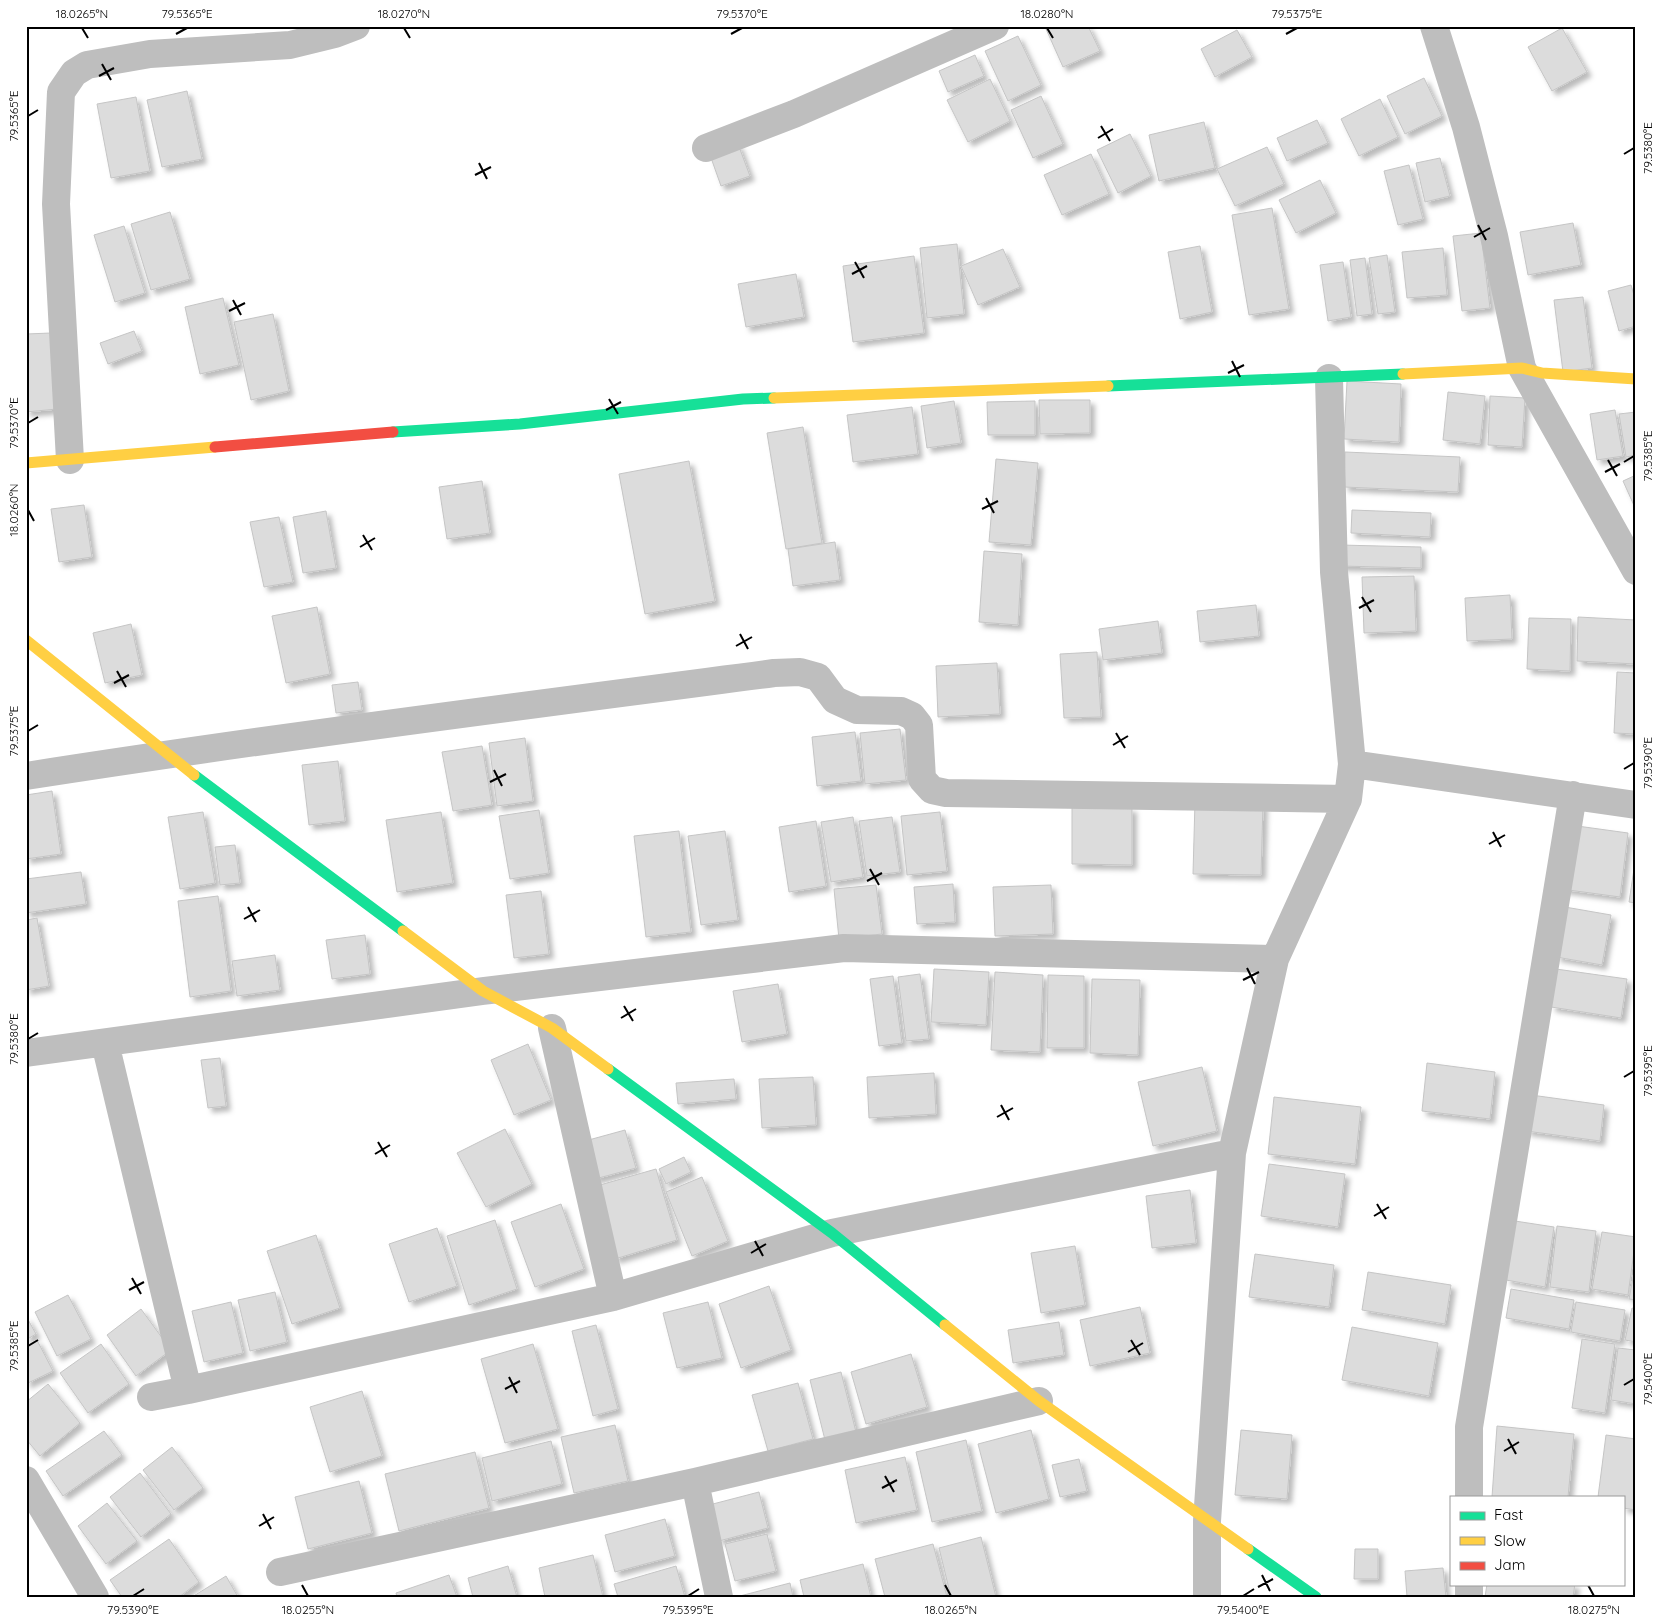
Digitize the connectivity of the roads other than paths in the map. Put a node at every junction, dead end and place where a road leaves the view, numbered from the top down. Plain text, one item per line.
1 (356, 26) edge
2 (995, 26) edge
3 (1434, 26) edge
4 (706, 148) dead end
5 (1522, 368) junction
6 (1329, 378) junction
7 (1636, 379) edge
8 (70, 460) junction
9 (26, 463) edge
10 (1636, 571) edge
11 (26, 640) edge
12 (166, 754) junction
13 (1352, 764) junction
14 (26, 776) edge
15 (1573, 795) junction
16 (1348, 799) junction
17 (1636, 805) edge
18 (1275, 960) junction
19 (483, 991) junction
20 (552, 1028) junction
21 (105, 1043) junction
22 (26, 1053) edge
23 (1232, 1153) junction
24 (832, 1233) junction
25 (613, 1297) junction
26 (188, 1390) junction
27 (151, 1397) dead end
28 (1039, 1401) junction
29 (26, 1480) edge
30 (695, 1482) junction
31 (1469, 1496) edge
32 (1207, 1521) junction
33 (280, 1572) dead end
34 (1203, 1596) edge
35 (95, 1597) edge
36 (719, 1597) edge
37 (1316, 1597) edge

1 - 8 street
2 - 4 street
3 - 5 street
5 - 6 street
5 - 7 street
5 - 10 street
6 - 8 street
6 - 13 street
8 - 9 street
11 - 12 street
12 - 14 street
12 - 16 street
12 - 19 street
13 - 15 street
13 - 16 street
15 - 17 street
15 - 31 street
16 - 18 street
18 - 19 street
18 - 23 street
19 - 20 street
19 - 21 street
20 - 24 street
20 - 25 street
21 - 22 street
21 - 26 street
23 - 24 street
23 - 32 street
24 - 25 street
24 - 28 street
25 - 26 street
26 - 27 street
28 - 30 street
28 - 32 street
29 - 35 street
30 - 33 street
30 - 36 street
32 - 34 street
32 - 37 street

